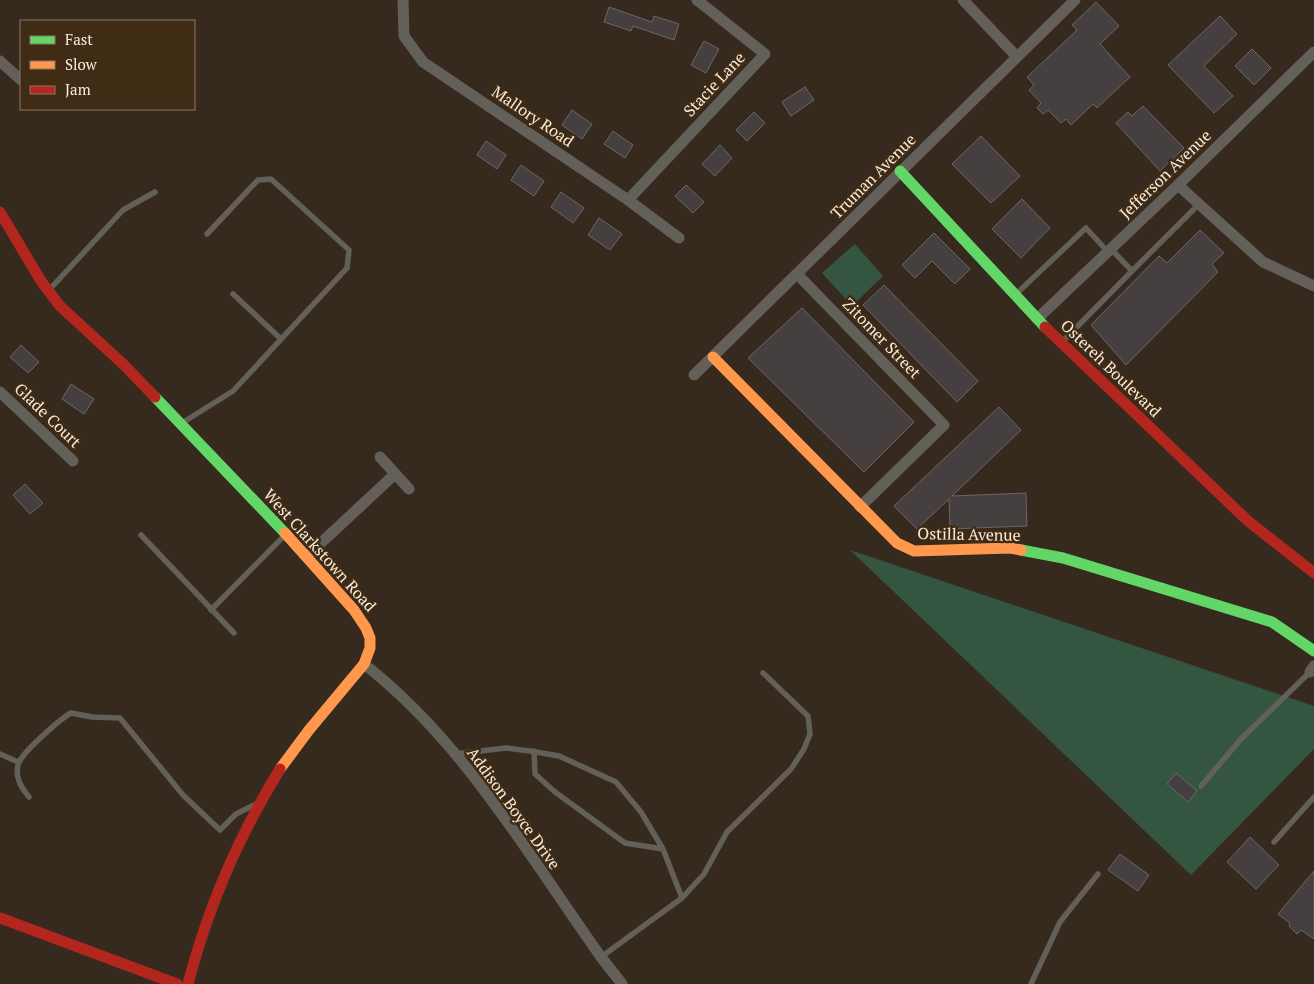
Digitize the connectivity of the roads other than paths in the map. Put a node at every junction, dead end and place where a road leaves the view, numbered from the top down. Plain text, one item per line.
1 (403, 0) edge
2 (697, 0) edge
3 (963, 0) edge
4 (1075, 0) edge
5 (1314, 52) edge
6 (1017, 57) junction
7 (0, 61) edge
8 (20, 79) edge
9 (900, 171) junction
10 (1178, 185) junction
11 (156, 192) dead end
12 (628, 200) junction
13 (1199, 204) junction
14 (1, 215) edge
15 (207, 234) dead end
16 (679, 238) dead end
17 (1110, 250) junction
18 (1132, 272) junction
19 (797, 274) junction
20 (1314, 286) edge
21 (48, 290) junction
22 (233, 294) dead end
23 (1015, 295) junction
24 (1038, 319) junction
25 (282, 338) junction
26 (1062, 342) junction
27 (713, 357) junction
28 (694, 376) dead end
29 (0, 392) edge
30 (180, 424) junction
31 (380, 457) dead end
32 (73, 461) dead end
33 (396, 474) junction
34 (409, 489) dead end
35 (860, 507) junction
36 (141, 534) dead end
37 (286, 534) junction
38 (306, 556) junction
39 (1314, 573) edge
40 (211, 610) junction
41 (234, 633) dead end
42 (1314, 651) edge
43 (364, 664) junction
44 (1313, 671) edge
45 (763, 673) dead end
46 (534, 751) junction
47 (0, 754) edge
48 (455, 754) junction
49 (18, 762) junction
50 (1201, 786) dead end
51 (29, 797) dead end
52 (1314, 797) edge
53 (258, 804) junction
54 (1274, 842) dead end
55 (663, 849) junction
56 (1098, 874) dead end
57 (682, 898) junction
58 (0, 918) edge
59 (601, 957) junction
60 (177, 984) edge
61 (188, 984) edge
62 (622, 984) edge
63 (1031, 984) edge

1 - 12 street, Mallory Road
2 - 12 street, Stacie Lane
3 - 6 street
4 - 6 street, Truman Avenue
5 - 10 street, Jefferson Avenue
6 - 9 street, Truman Avenue
7 - 8 street
9 - 19 street, Truman Avenue
9 - 23 main road, Ostereh Boulevard
10 - 13 street
10 - 17 street, Jefferson Avenue
11 - 21 lane
12 - 16 street, Mallory Road
13 - 18 lane
13 - 20 street
14 - 21 main road, West Clarkstown Road
15 - 25 lane
17 - 18 lane
17 - 23 lane
17 - 24 street, Jefferson Avenue
18 - 26 lane
19 - 27 street, Truman Avenue
19 - 35 street, Zitomer Street
21 - 30 main road, West Clarkstown Road
22 - 25 lane
23 - 24 main road, Ostereh Boulevard
24 - 26 main road, Ostereh Boulevard
25 - 30 lane
26 - 39 main road, Ostereh Boulevard
27 - 28 street, Truman Avenue
27 - 35 main road, Ostilla Avenue
29 - 32 street, Glade Court
30 - 37 main road, West Clarkstown Road
31 - 33 street
33 - 34 street
33 - 38 street
35 - 42 main road, Ostilla Avenue
36 - 40 lane
37 - 38 main road, West Clarkstown Road
37 - 40 lane
38 - 43 main road, West Clarkstown Road
40 - 41 lane
43 - 48 street, Addison Boyce Drive
43 - 53 main road, West Clarkstown Road
44 - 50 lane
45 - 57 lane
46 - 48 lane
46 - 55 lane
46 - 55 lane
47 - 49 lane
48 - 59 street, Addison Boyce Drive
49 - 51 lane
49 - 53 lane
52 - 54 lane
53 - 61 main road, West Clarkstown Road
55 - 57 lane
56 - 63 lane
57 - 59 lane
58 - 60 main road
59 - 62 street, Addison Boyce Drive

